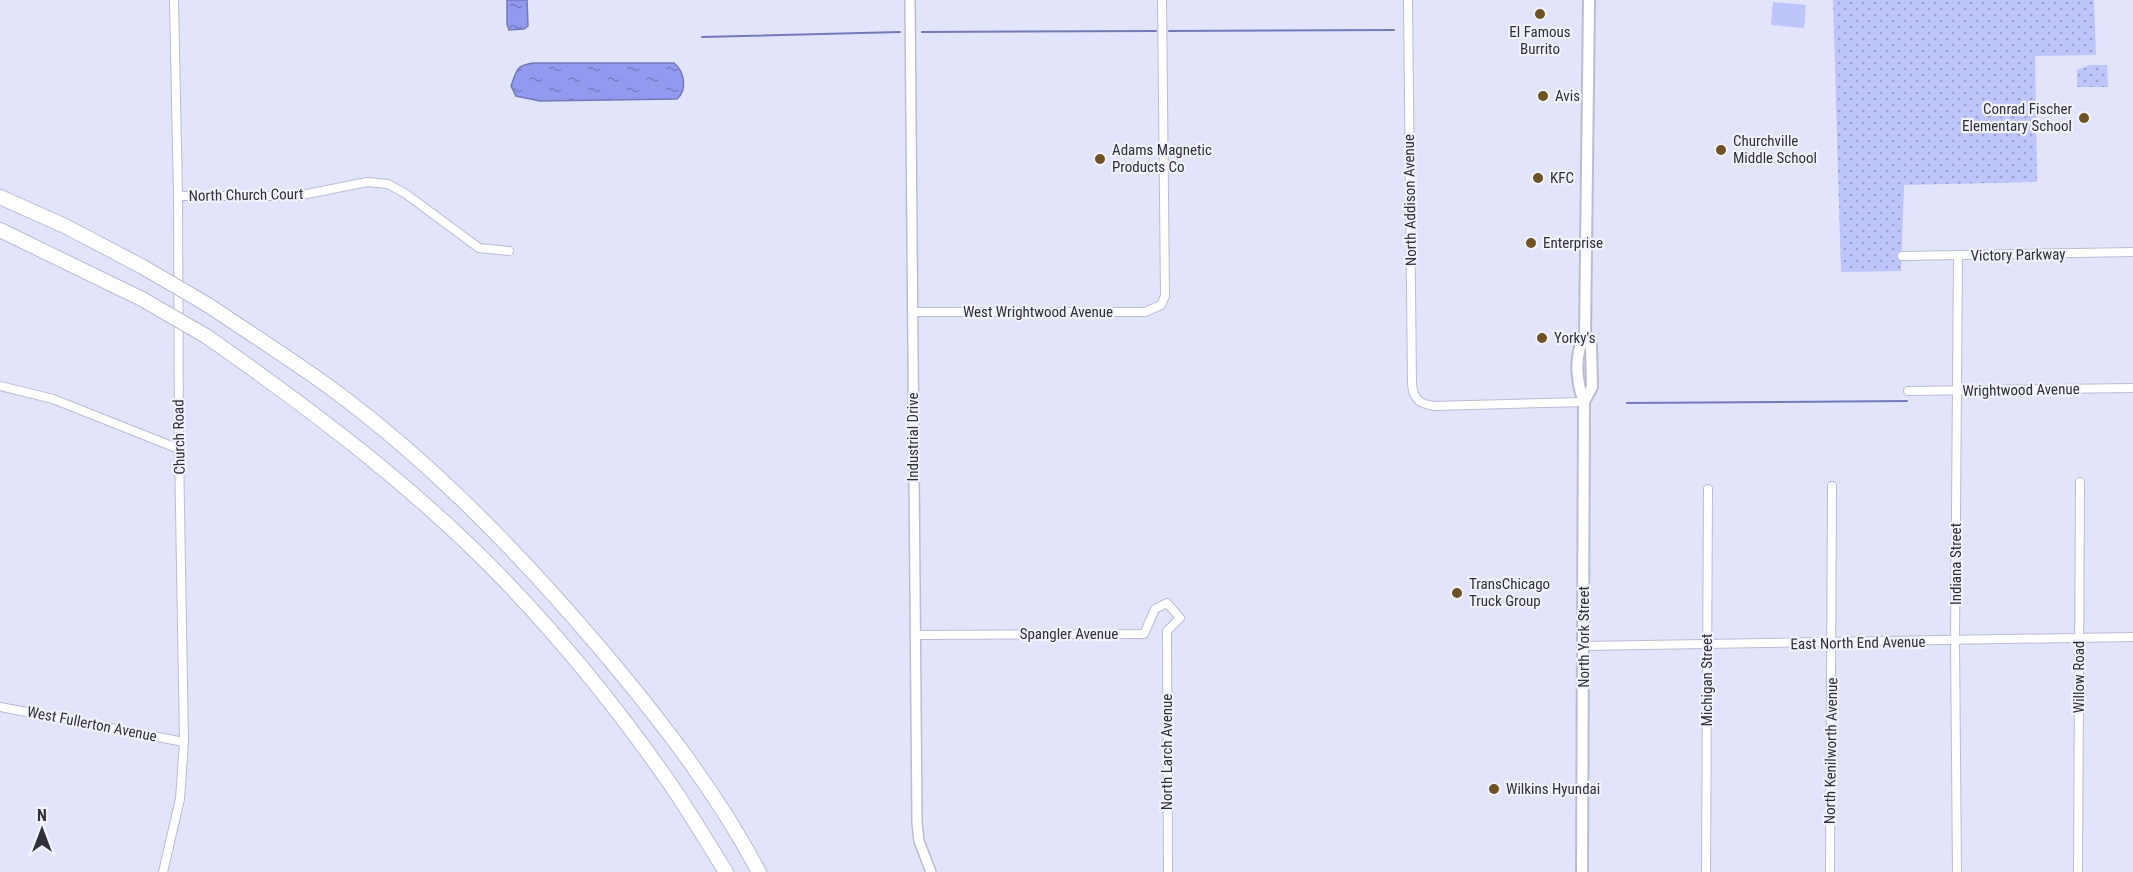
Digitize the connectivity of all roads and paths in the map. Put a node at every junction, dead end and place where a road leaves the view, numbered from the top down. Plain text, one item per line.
1 (174, 0) edge
2 (910, 0) edge
3 (1162, 0) edge
4 (1408, 0) edge
5 (1589, 0) edge
6 (178, 196) junction
7 (0, 197) edge
8 (0, 230) edge
9 (509, 250) dead end
10 (2133, 252) edge
11 (1902, 256) dead end
12 (1958, 256) junction
13 (912, 312) junction
14 (0, 386) edge
15 (2133, 388) edge
16 (1908, 391) dead end
17 (1957, 391) junction
18 (1584, 402) junction
19 (179, 449) junction
20 (2080, 482) dead end
21 (1832, 486) dead end
22 (1708, 489) dead end
23 (1167, 631) joint
24 (915, 635) junction
25 (2133, 637) edge
26 (2080, 638) junction
27 (1955, 641) junction
28 (1833, 643) junction
29 (1707, 645) junction
30 (1584, 646) junction
31 (0, 707) edge
32 (184, 742) junction
33 (163, 872) edge
34 (726, 872) edge
35 (759, 872) edge
36 (931, 872) edge
37 (1168, 872) edge
38 (1582, 872) edge
39 (1706, 872) edge
40 (1830, 872) edge
41 (1957, 872) edge
42 (2078, 872) edge

1 - 6 street, Church Road
2 - 13 street, Industrial Drive
3 - 13 street, West Wrightwood Avenue
4 - 18 street, North Addison Avenue
5 - 18 main road, North York Street
6 - 9 street, North Church Court
6 - 19 street, Church Road
7 - 35 highway, bridge
8 - 34 highway, bridge
10 - 12 street, Victory Parkway
11 - 12 street, Victory Parkway
12 - 17 street, Indiana Street
13 - 24 street, Industrial Drive
14 - 19 street
15 - 17 street, Wrightwood Avenue
16 - 17 street, Wrightwood Avenue
17 - 27 street, Indiana Street
18 - 30 main road, North York Street
19 - 32 street, Church Road
20 - 26 street, Willow Road
21 - 28 street, North Kenilworth Avenue
22 - 29 street, Michigan Street
23 - 24 street, Spangler Avenue
23 - 37 street, North Larch Avenue
24 - 36 street, Industrial Drive
25 - 26 street, East North End Avenue
26 - 27 street, East North End Avenue
26 - 42 street, Willow Road
27 - 28 street, East North End Avenue
27 - 41 street, Indiana Street
28 - 29 street, East North End Avenue
28 - 40 street, North Kenilworth Avenue
29 - 30 street, East North End Avenue
29 - 39 street, Michigan Street
30 - 38 main road, North York Street
31 - 32 street, West Fullerton Avenue
32 - 33 street, Church Road

